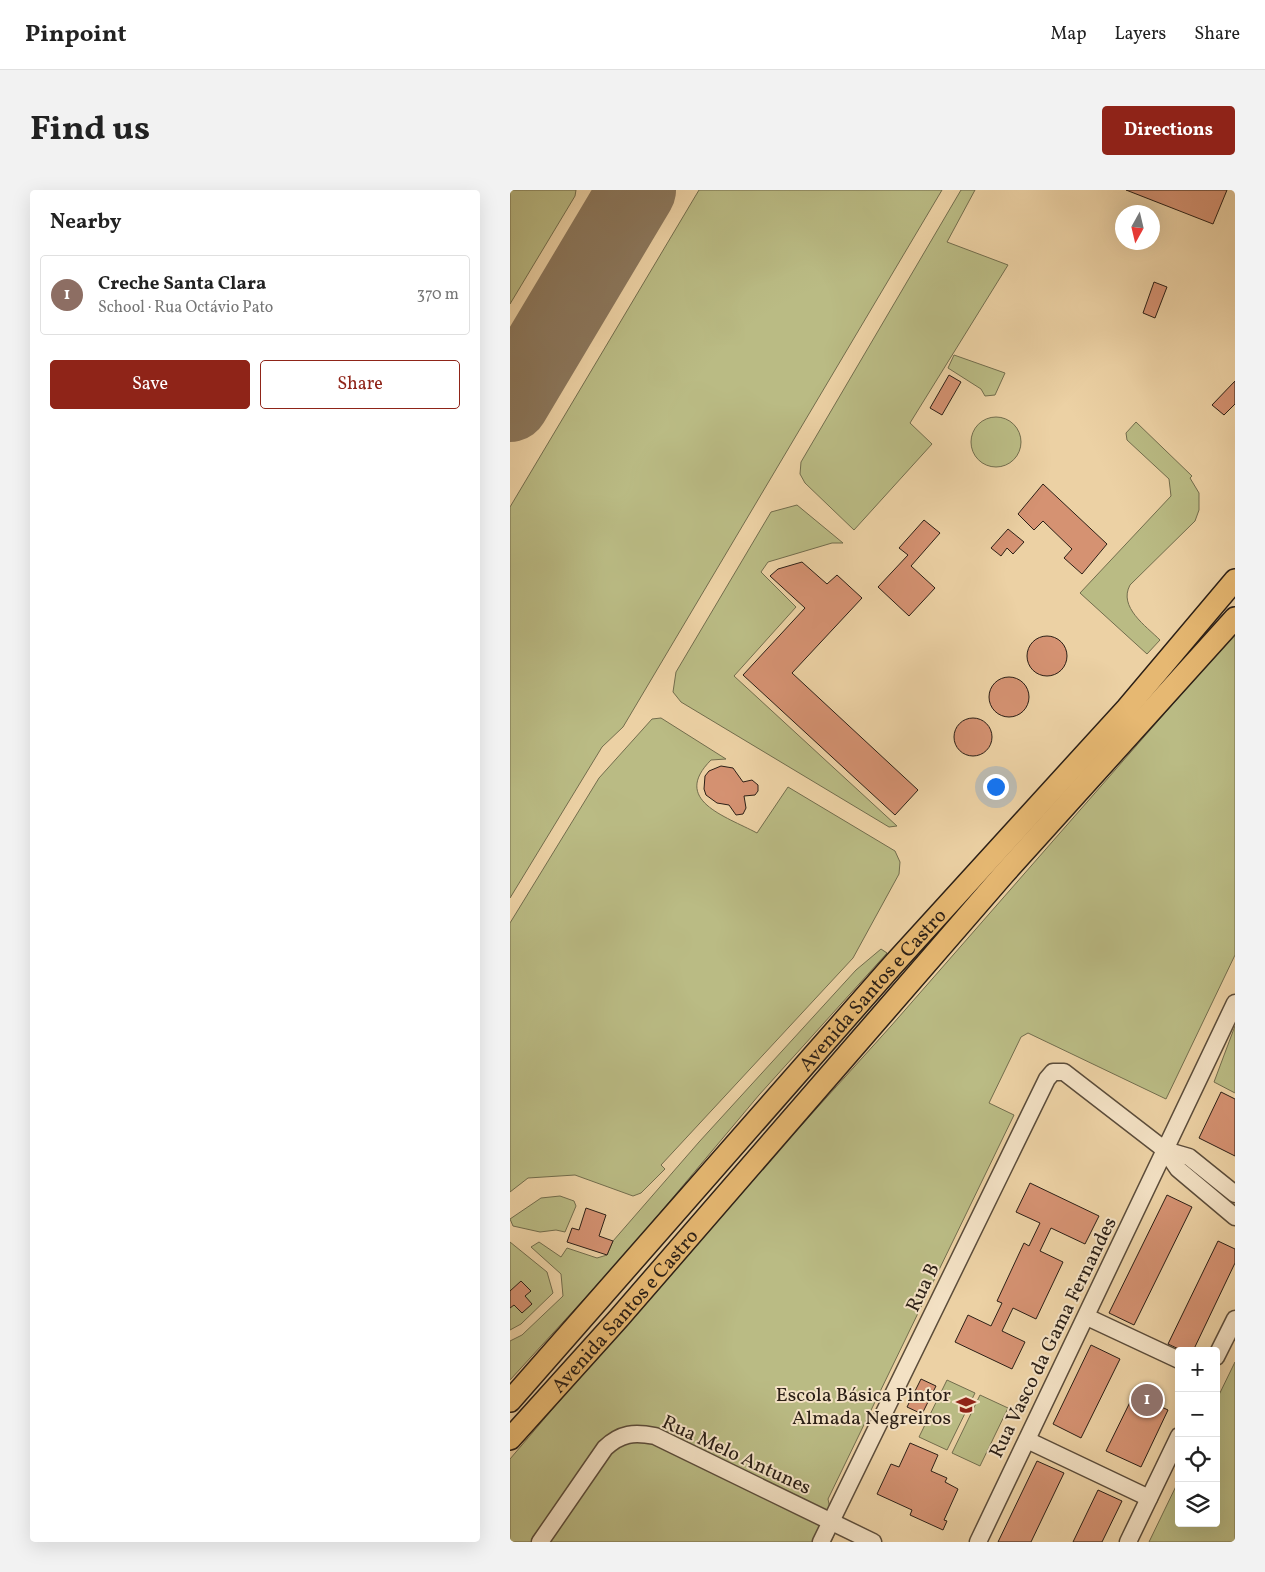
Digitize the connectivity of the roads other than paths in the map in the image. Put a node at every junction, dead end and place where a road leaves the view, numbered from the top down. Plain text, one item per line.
1 (1235, 580) edge
2 (1235, 618) edge
3 (1235, 1003) edge
4 (1165, 1150) junction
5 (1235, 1194) edge
6 (1235, 1217) edge
7 (1087, 1317) junction
8 (1235, 1318) edge
9 (1220, 1349) edge
10 (1175, 1358) edge
11 (510, 1401) edge
12 (1179, 1437) edge
13 (510, 1439) edge
14 (1027, 1440) junction
15 (1149, 1498) junction
16 (831, 1522) junction
17 (540, 1542) edge
18 (821, 1542) edge
19 (873, 1542) edge
20 (978, 1542) edge
21 (1128, 1542) edge

1 - 11 main road, Avenida Santos e Castro
2 - 13 main road, Avenida Santos e Castro
3 - 4 street, Rua Vasco da Gama Fernandes
4 - 5 street
4 - 6 street
4 - 7 street, Rua Vasco da Gama Fernandes
4 - 16 street, Rua B
7 - 10 street
7 - 14 street, Rua Vasco da Gama Fernandes
8 - 9 street
12 - 15 street
14 - 15 street
14 - 20 street, Rua Vasco da Gama Fernandes
15 - 21 street
16 - 17 street, Rua Melo Antunes
16 - 18 street, Rua B
16 - 19 street, Rua Melo Antunes

